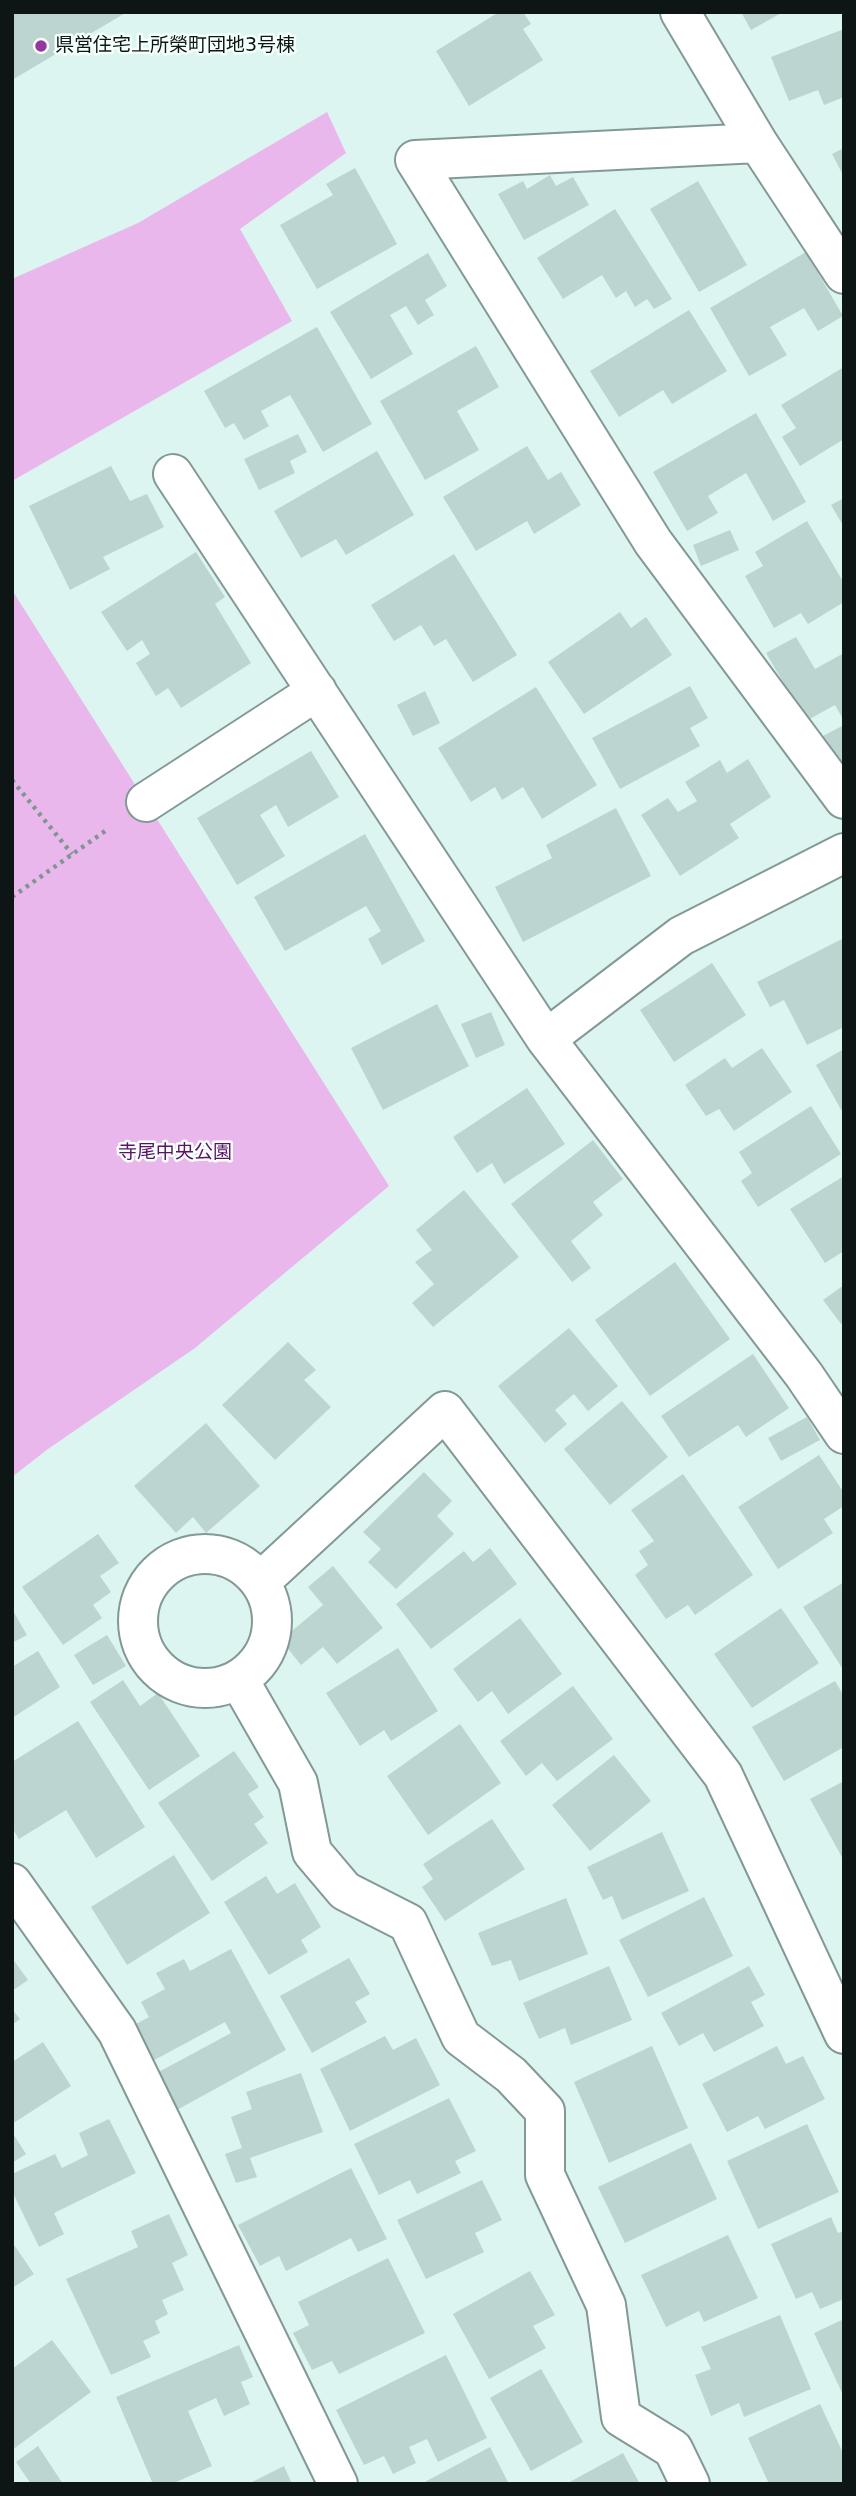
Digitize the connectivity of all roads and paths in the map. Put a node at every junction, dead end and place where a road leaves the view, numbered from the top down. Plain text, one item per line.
1 (685, 14) edge
2 (758, 144) junction
3 (844, 274) edge
4 (173, 474) dead end
5 (317, 691) junction
6 (12, 779) edge
7 (844, 799) edge
8 (146, 802) joint
9 (844, 853) edge
10 (72, 854) junction
11 (12, 897) edge
12 (546, 1039) junction
13 (844, 1434) edge
14 (260, 1582) junction
15 (239, 1680) junction
16 (12, 1883) edge
17 (844, 2034) edge
18 (338, 2484) edge
19 (690, 2484) edge

1 - 2 street
2 - 3 street
2 - 7 street
4 - 5 street
5 - 8 street
5 - 12 street
6 - 10 path
8 - 10 path
9 - 12 street
10 - 11 path
12 - 13 street
14 - 15 street
14 - 15 street
14 - 17 street
15 - 19 street
16 - 18 street

